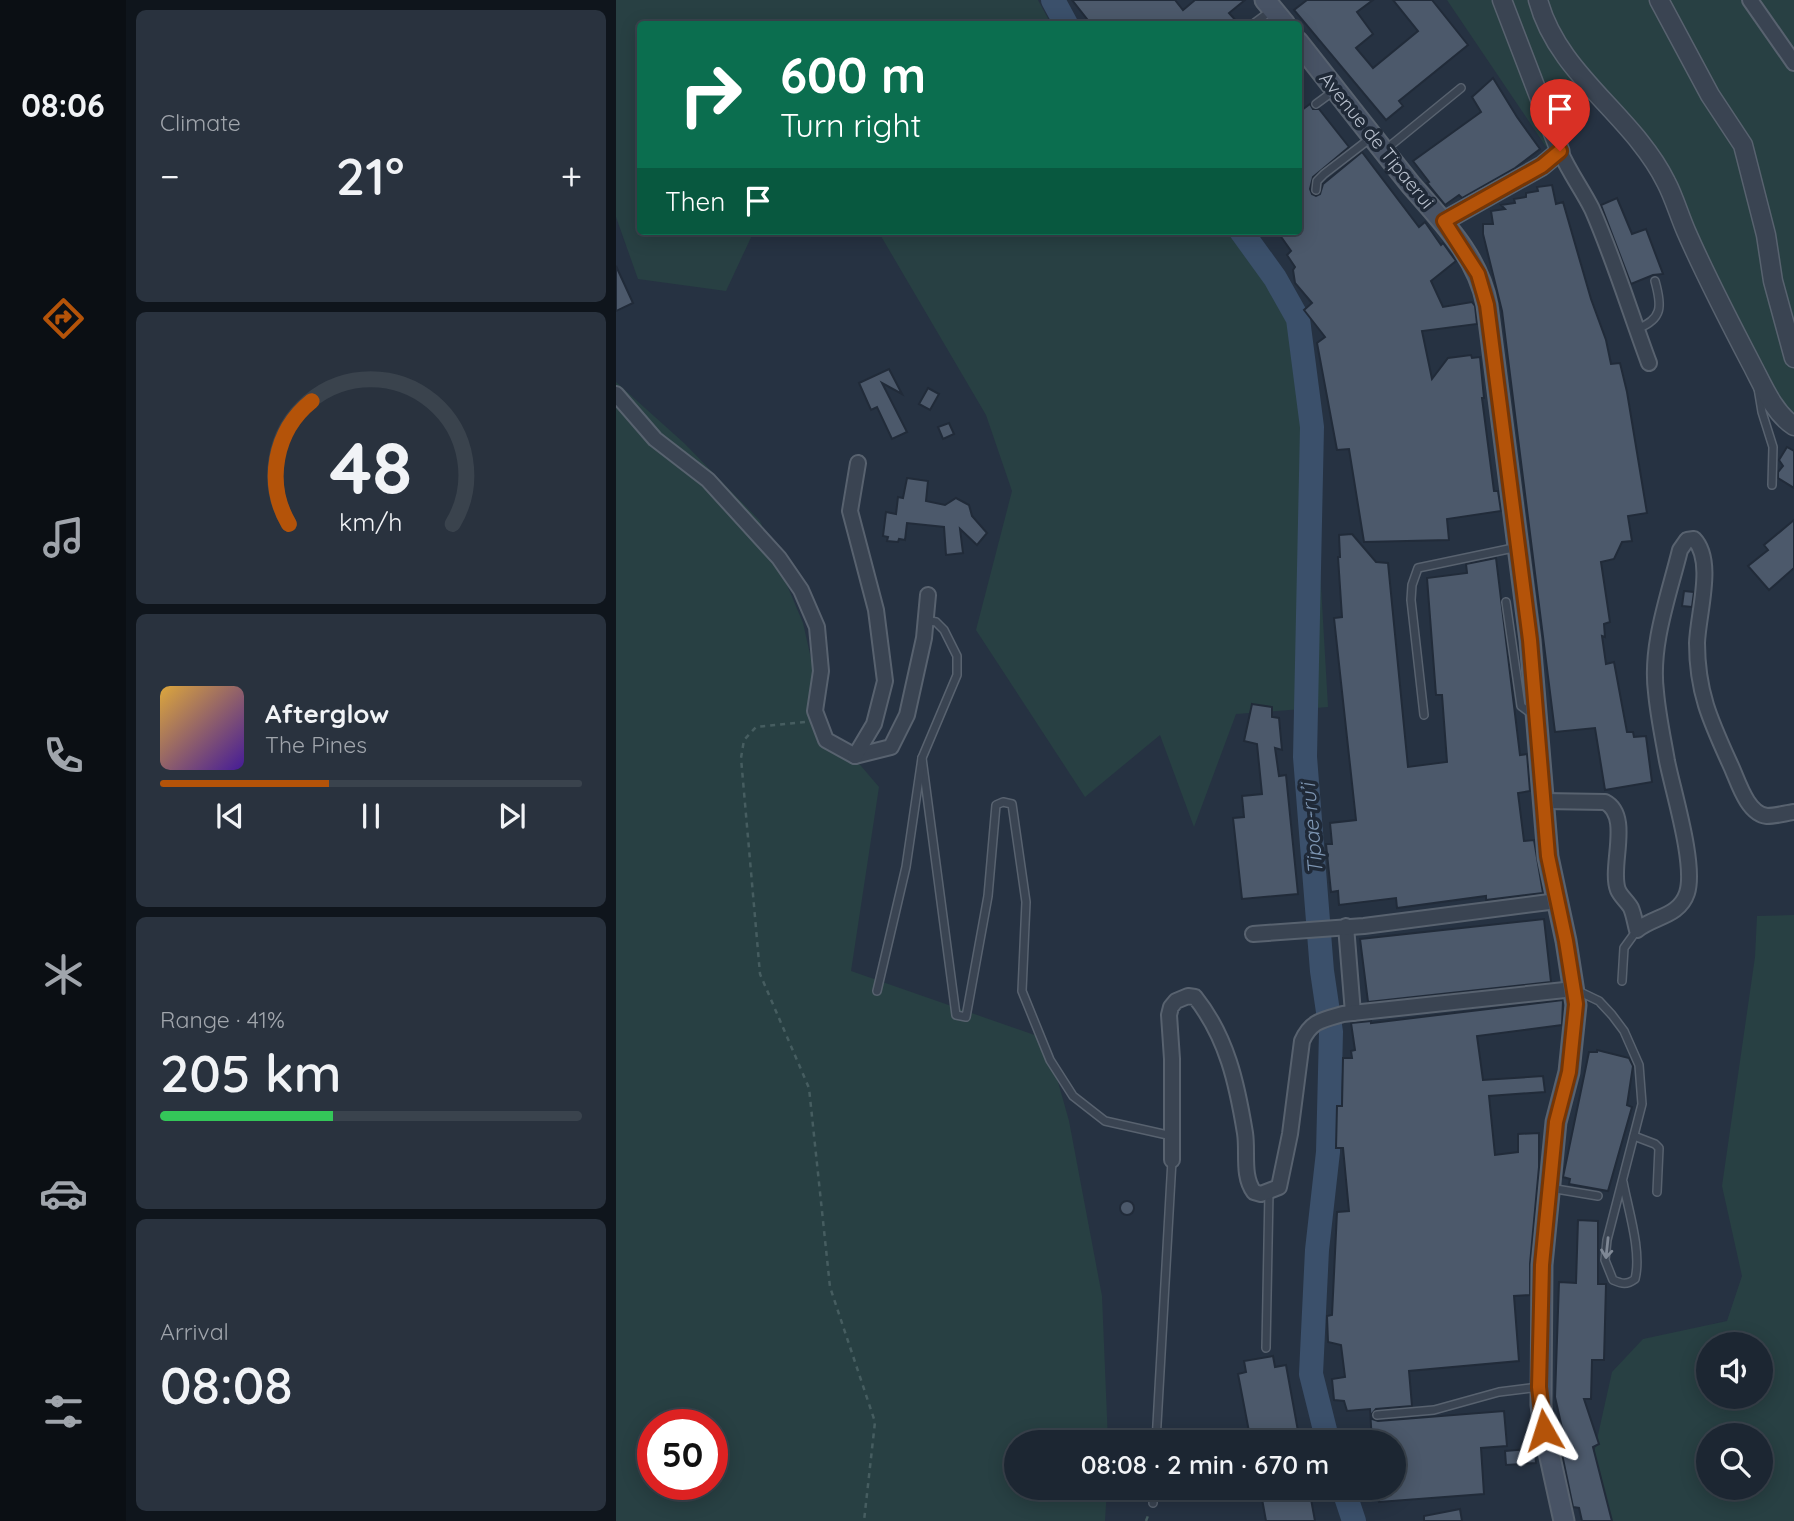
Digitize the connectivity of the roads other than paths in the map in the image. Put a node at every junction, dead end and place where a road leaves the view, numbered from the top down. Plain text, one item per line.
1 (1502, 0) edge
2 (1538, 0) edge
3 (1659, 0) edge
4 (1750, 0) edge
5 (1274, 11) edge
6 (1258, 21) edge
7 (1302, 47) edge
8 (1794, 64) edge
9 (1461, 88) dead end
10 (1336, 89) junction
11 (1315, 104) dead end
12 (1379, 143) junction
13 (1560, 151) junction
14 (1316, 190) dead end
15 (1444, 221) junction
16 (1655, 281) dead end
17 (1637, 329) junction
18 (1794, 358) edge
19 (1650, 363) dead end
20 (1756, 373) junction
21 (616, 394) edge
22 (1794, 426) edge
23 (859, 463) dead end
24 (1772, 485) dead end
25 (1518, 547) junction
26 (928, 595) dead end
27 (1506, 602) dead end
28 (925, 620) junction
29 (1424, 715) dead end
30 (1537, 718) junction
31 (855, 756) junction
32 (922, 758) junction
33 (1544, 800) junction
34 (1794, 812) edge
35 (1557, 901) junction
36 (1346, 926) junction
37 (1637, 930) junction
38 (1253, 934) dead end
39 (1622, 981) dead end
40 (1574, 989) junction
41 (877, 990) dead end
42 (1348, 1013) junction
43 (1172, 1136) junction
44 (1634, 1136) junction
45 (1172, 1160) joint
46 (1623, 1182) junction
47 (1549, 1188) junction
48 (1269, 1192) junction
49 (1657, 1192) dead end
50 (1598, 1196) dead end
51 (1266, 1348) dead end
52 (1539, 1387) junction
53 (1377, 1415) dead end
54 (1157, 1430) edge
55 (1153, 1500) edge
56 (1153, 1503) dead end
57 (1564, 1521) edge

1 - 13 street
2 - 20 street
3 - 18 street
4 - 8 street
5 - 6 lane
7 - 10 main road, Avenue de Tipaerui
9 - 12 lane
10 - 11 lane
10 - 12 main road, Avenue de Tipaerui
12 - 14 lane
12 - 15 main road, Avenue de Tipaerui
13 - 15 street
13 - 17 street
15 - 25 main road, Avenue de Tipaerui
16 - 17 lane
17 - 19 street
20 - 22 street
20 - 24 lane
21 - 31 street
23 - 31 street
25 - 29 lane
25 - 30 main road, Avenue de Tipaerui
26 - 28 street
27 - 30 lane
28 - 31 street
28 - 32 lane
30 - 33 main road, Avenue de Tipaerui
32 - 41 lane
32 - 43 lane
33 - 35 main road, Avenue de Tipaerui
33 - 37 street
34 - 37 street
35 - 36 street
35 - 40 main road, Avenue de Tipaerui
36 - 38 street
36 - 42 street
37 - 39 lane
40 - 42 street
40 - 44 lane
40 - 47 main road, Avenue de Tipaerui
42 - 48 street
43 - 45 street
43 - 48 street
44 - 46 lane
44 - 49 lane
45 - 54 lane
46 -> 46 lane
47 - 50 lane
47 - 52 main road, Avenue de Tipaerui
48 - 51 lane
52 - 53 lane
52 - 57 main road, Avenue de Tipaerui
55 - 56 lane

